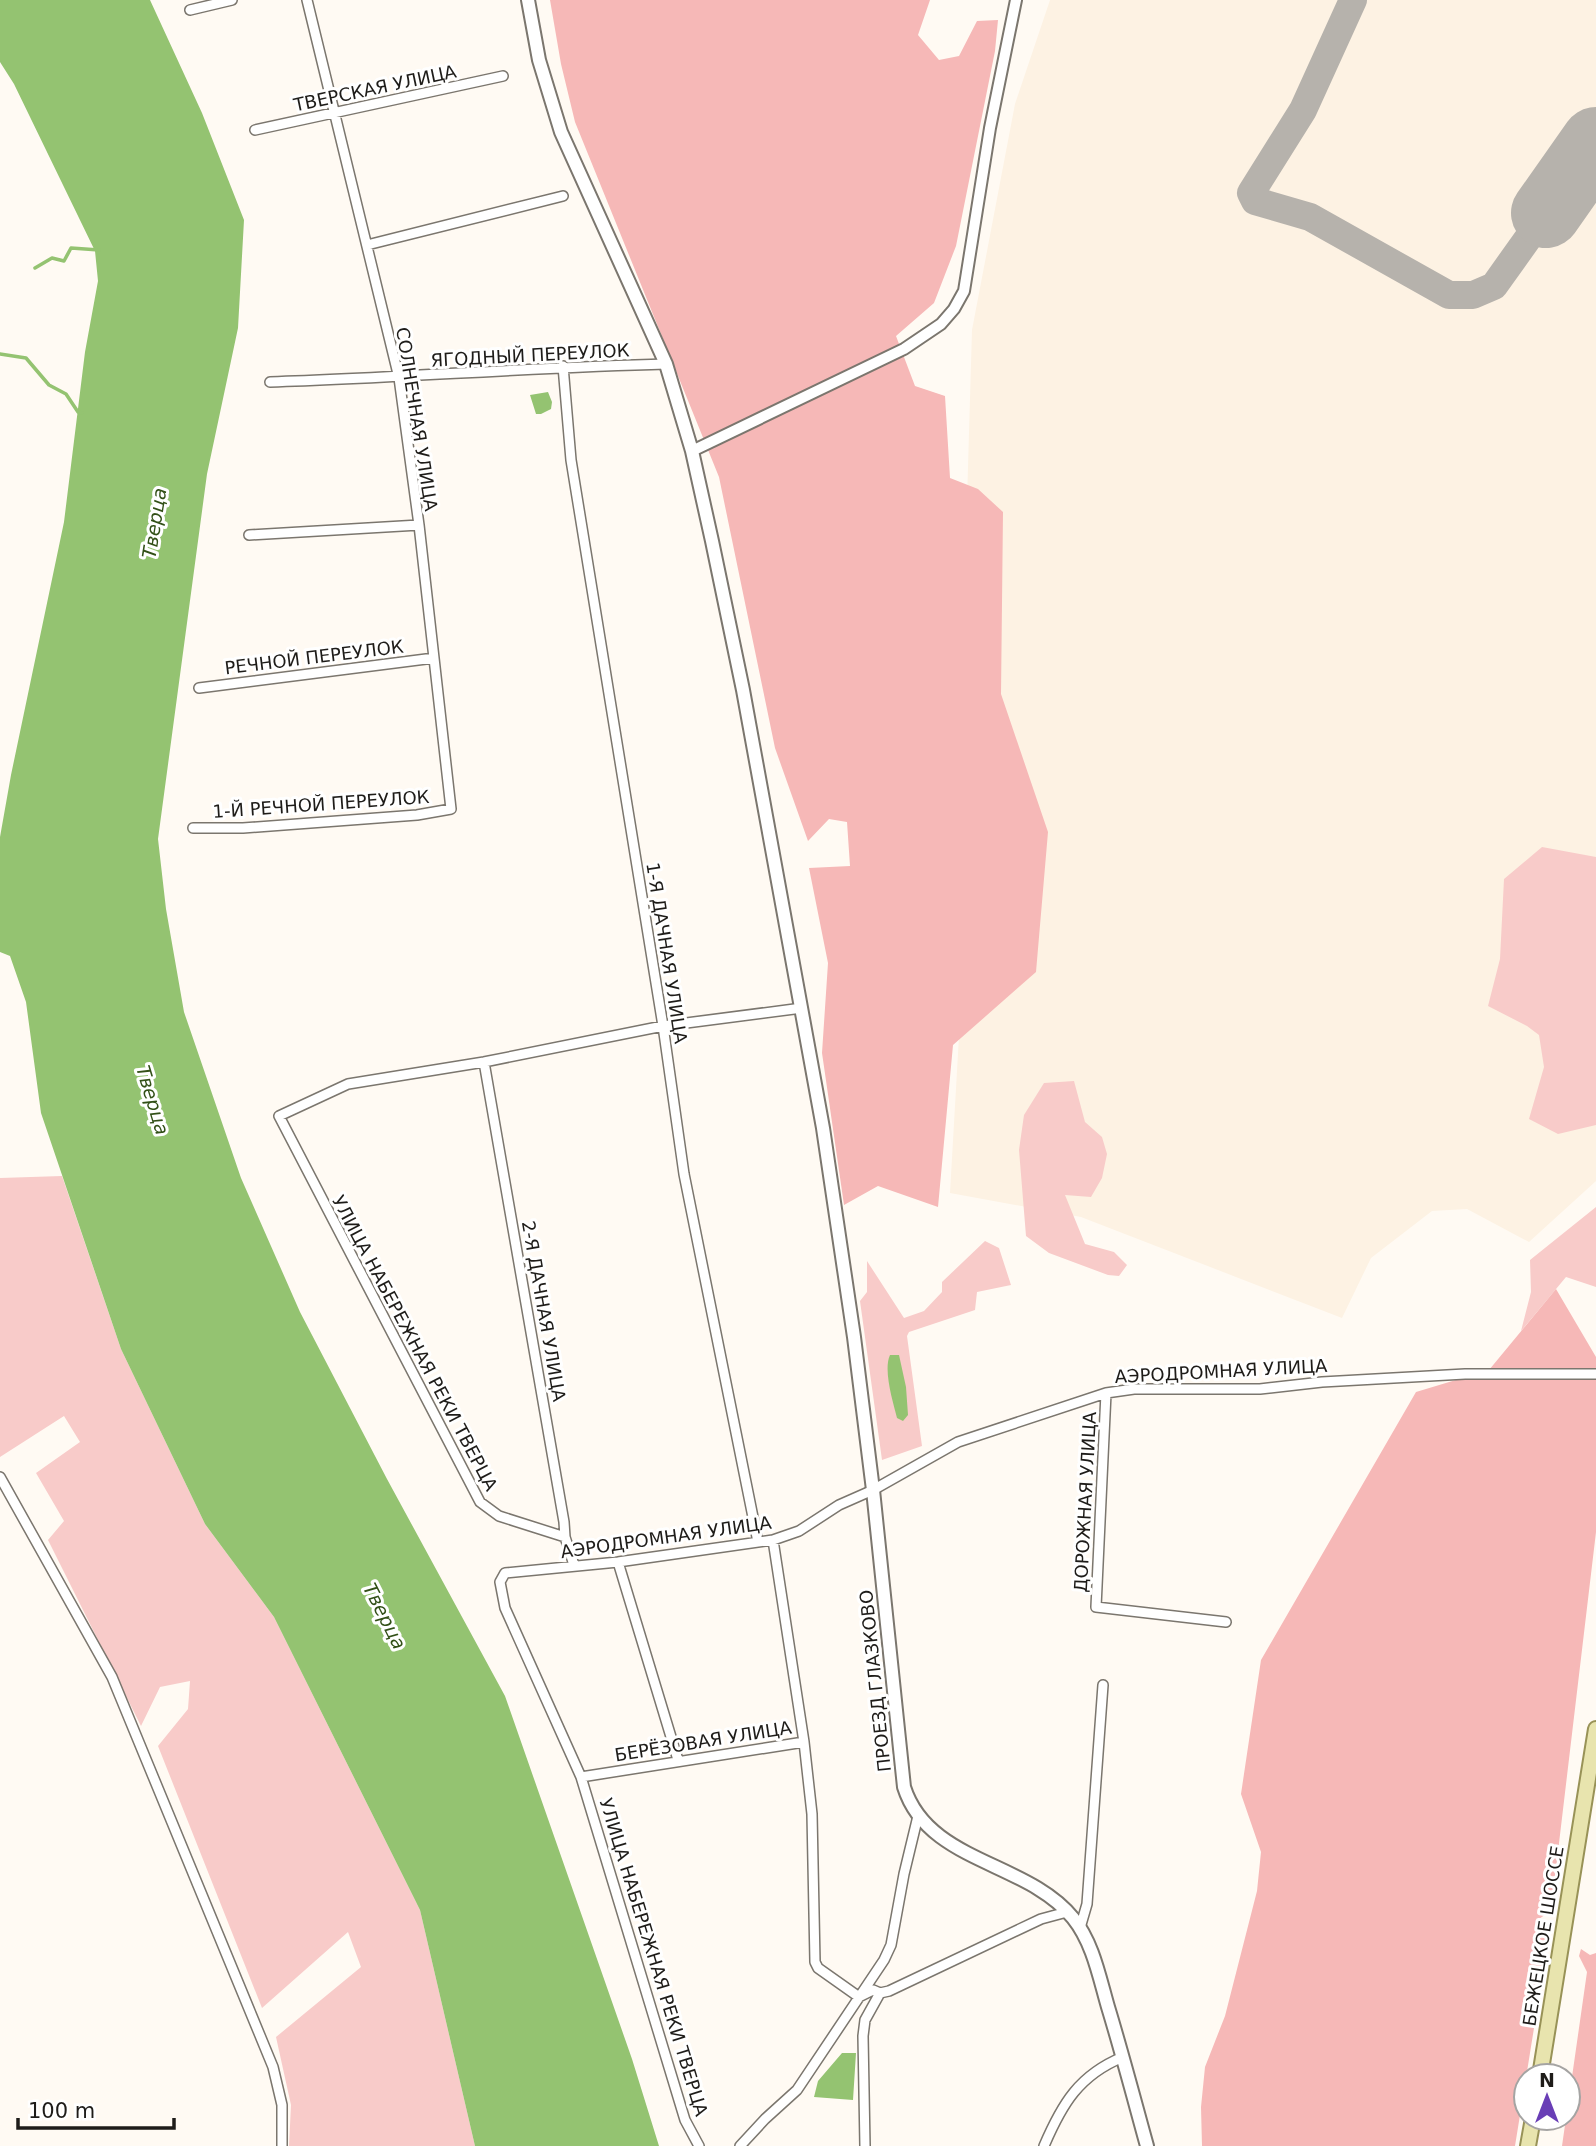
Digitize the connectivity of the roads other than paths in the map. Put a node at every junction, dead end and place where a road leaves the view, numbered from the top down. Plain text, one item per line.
1 (232, 0) edge
2 (307, 0) edge
3 (528, 0) edge
4 (1016, 0) edge
5 (190, 10) dead end
6 (503, 76) dead end
7 (333, 113) junction
8 (255, 130) dead end
9 (563, 196) dead end
10 (367, 245) junction
11 (666, 364) junction
12 (563, 366) junction
13 (399, 378) junction
14 (270, 382) dead end
15 (692, 451) junction
16 (419, 525) junction
17 (249, 535) dead end
18 (434, 658) junction
19 (199, 688) dead end
20 (452, 809) joint
21 (193, 828) dead end
22 (802, 1008) junction
23 (663, 1026) junction
24 (484, 1062) junction
25 (1596, 1374) edge
26 (1106, 1393) junction
27 (0, 1477) edge
28 (873, 1490) junction
29 (565, 1537) junction
30 (773, 1540) junction
31 (758, 1542) junction
32 (618, 1562) junction
33 (574, 1565) junction
34 (1226, 1622) dead end
35 (1103, 1685) dead end
36 (1596, 1729) edge
37 (804, 1742) junction
38 (678, 1760) junction
39 (581, 1777) junction
40 (918, 1816) junction
41 (1067, 1912) junction
42 (1080, 1927) junction
43 (880, 1993) junction
44 (859, 1997) junction
45 (1123, 2057) junction
46 (1542, 2062) edge
47 (282, 2146) edge
48 (699, 2146) edge
49 (740, 2146) edge
50 (864, 2146) edge
51 (1044, 2146) edge
52 (1147, 2146) edge

1 - 5 street
2 - 7 street, СОЛНЕЧНАЯ УЛИЦА
3 - 11 main road, ПРОЕЗД ГЛАЗКОВО
4 - 15 street
6 - 7 street, ТВЕРСКАЯ УЛИЦА
7 - 8 street, ТВЕРСКАЯ УЛИЦА
7 - 10 street, СОЛНЕЧНАЯ УЛИЦА
9 - 10 street
10 - 13 street, СОЛНЕЧНАЯ УЛИЦА
11 - 12 street, ЯГОДНЫЙ ПЕРЕУЛОК
11 - 15 main road, ПРОЕЗД ГЛАЗКОВО
12 - 13 street, ЯГОДНЫЙ ПЕРЕУЛОК
12 - 23 street, 1-Я ДАЧНАЯ УЛИЦА
13 - 14 street, ЯГОДНЫЙ ПЕРЕУЛОК
13 - 16 street, СОЛНЕЧНАЯ УЛИЦА
15 - 22 main road, ПРОЕЗД ГЛАЗКОВО
16 - 17 street
16 - 18 street, СОЛНЕЧНАЯ УЛИЦА
18 - 19 street, РЕЧНОЙ ПЕРЕУЛОК
18 - 20 street, СОЛНЕЧНАЯ УЛИЦА
20 - 21 street, 1-Й РЕЧНОЙ ПЕРЕУЛОК
22 - 23 street
22 - 28 main road, ПРОЕЗД ГЛАЗКОВО
23 - 24 street
23 - 31 street, 1-Я ДАЧНАЯ УЛИЦА
24 - 29 street, 2-Я ДАЧНАЯ УЛИЦА
24 - 29 street, УЛИЦА НАБЕРЕЖНАЯ РЕКИ ТВЕРЦА
25 - 26 street, АЭРОДРОМНАЯ УЛИЦА
26 - 28 street, АЭРОДРОМНАЯ УЛИЦА
26 - 34 street, ДОРОЖНАЯ УЛИЦА
27 - 47 street
28 - 30 street, АЭРОДРОМНАЯ УЛИЦА
28 - 40 main road, ПРОЕЗД ГЛАЗКОВО
29 - 33 street, 2-Я ДАЧНАЯ УЛИЦА
30 - 31 street, АЭРОДРОМНАЯ УЛИЦА
30 - 37 street
31 - 32 street, АЭРОДРОМНАЯ УЛИЦА
32 - 33 street, АЭРОДРОМНАЯ УЛИЦА
32 - 38 street
33 - 39 street, АЭРОДРОМНАЯ УЛИЦА
35 - 42 street
36 - 46 main road, БЕЖЕЦКОЕ ШОССЕ
37 - 38 street, БЕРЁЗОВАЯ УЛИЦА
37 - 44 street, БЕРЁЗОВАЯ УЛИЦА
38 - 39 street, БЕРЁЗОВАЯ УЛИЦА
39 - 48 street, УЛИЦА НАБЕРЕЖНАЯ РЕКИ ТВЕРЦА
40 - 41 main road, ПРОЕЗД ГЛАЗКОВО
40 - 44 street
41 - 42 main road, ПРОЕЗД ГЛАЗКОВО
41 - 43 street
42 - 45 main road, ПРОЕЗД ГЛАЗКОВО
43 - 44 street
43 - 50 street
44 - 49 street
45 - 51 street
45 - 52 main road, ПРОЕЗД ГЛАЗКОВО

